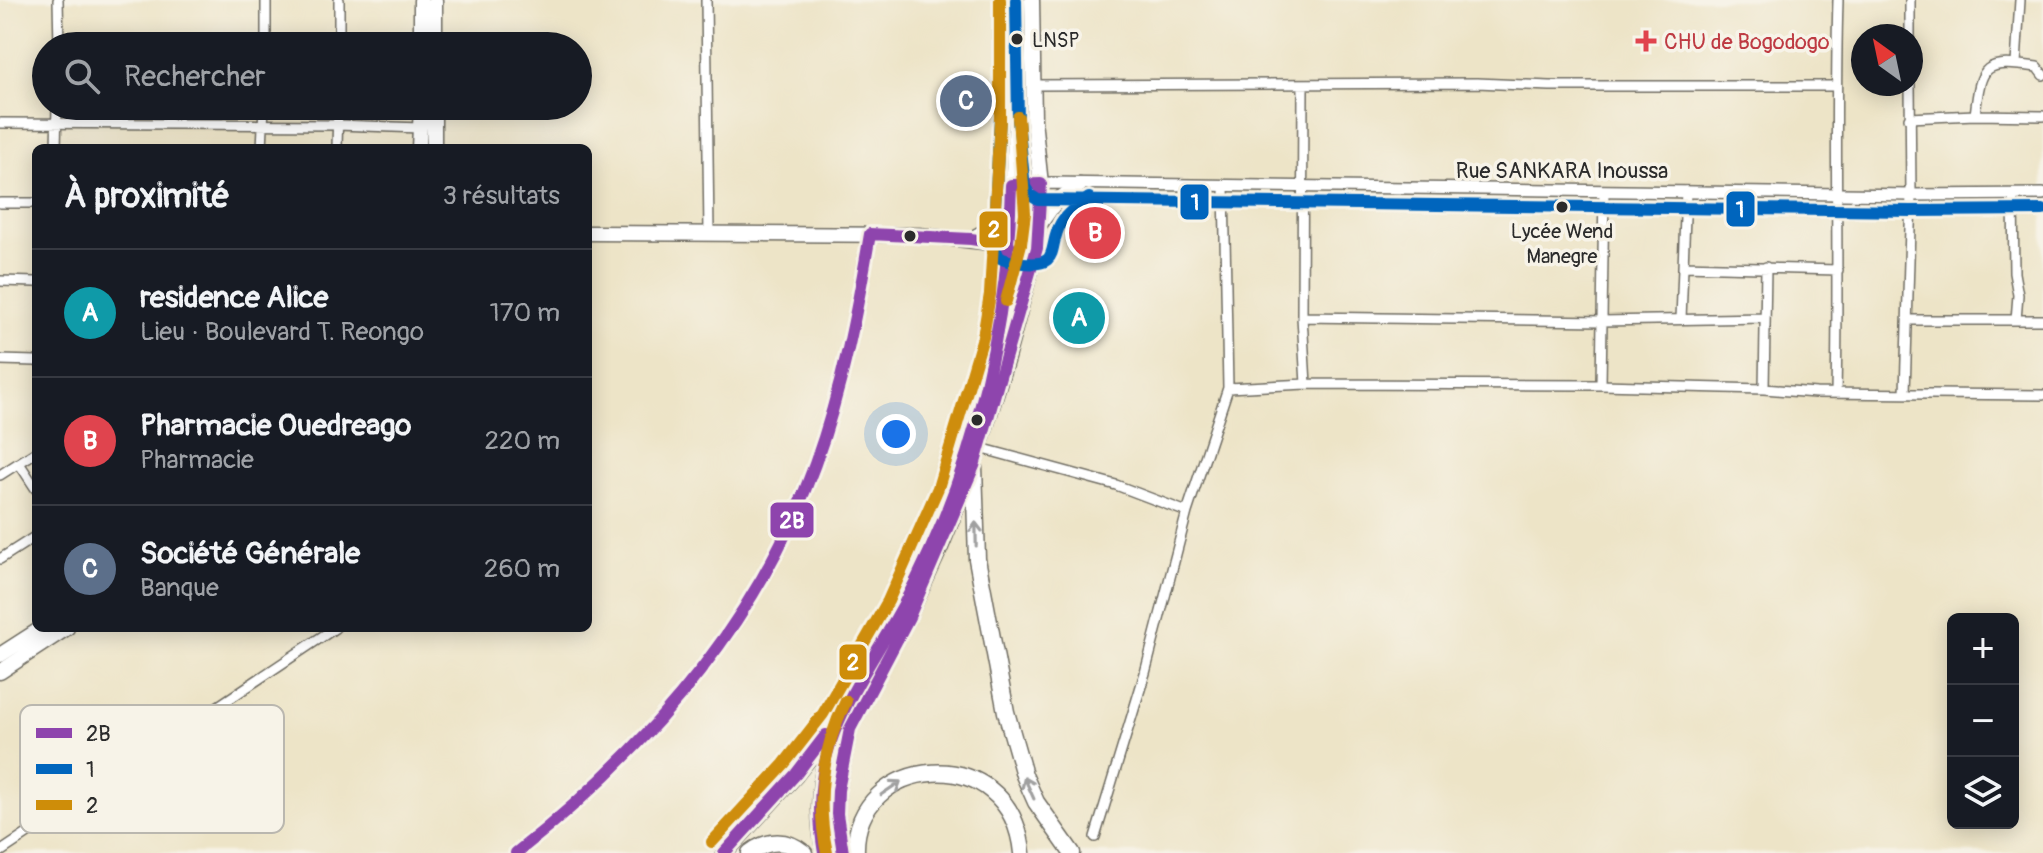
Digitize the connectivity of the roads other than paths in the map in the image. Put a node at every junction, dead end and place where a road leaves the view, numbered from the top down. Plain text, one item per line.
1 (58, 0) edge
2 (266, 0) edge
3 (339, 0) edge
4 (421, 0) edge
5 (435, 0) edge
6 (706, 0) edge
7 (1016, 0) edge
8 (1032, 0) edge
9 (1838, 0) edge
10 (1910, 0) edge
11 (2020, 0) edge
12 (1910, 24) edge
13 (59, 32) edge
14 (266, 32) edge
15 (339, 32) edge
16 (421, 32) edge
17 (435, 32) edge
18 (2016, 64) junction
19 (2043, 75) edge
20 (1033, 85) junction
21 (1303, 85) junction
22 (1835, 86) junction
23 (1910, 96) edge
24 (1975, 115) junction
25 (2043, 116) edge
26 (1909, 118) junction
27 (264, 120) edge
28 (338, 120) edge
29 (420, 120) edge
30 (434, 120) edge
31 (0, 123) edge
32 (57, 123) junction
33 (264, 125) junction
34 (338, 125) junction
35 (420, 128) junction
36 (56, 144) edge
37 (262, 144) edge
38 (337, 144) edge
39 (419, 144) edge
40 (434, 144) edge
41 (1041, 184) junction
42 (1011, 185) junction
43 (1080, 185) junction
44 (1224, 187) junction
45 (1301, 188) junction
46 (1604, 191) junction
47 (1686, 191) junction
48 (1838, 193) junction
49 (2043, 194) edge
50 (1911, 195) junction
51 (2013, 196) junction
52 (0, 203) edge
53 (32, 203) edge
54 (1011, 208) junction
55 (1040, 224) junction
56 (592, 233) edge
57 (709, 234) junction
58 (870, 234) junction
59 (971, 239) junction
60 (1009, 245) junction
61 (1037, 248) junction
62 (1683, 266) junction
63 (1766, 267) junction
64 (1838, 270) junction
65 (0, 281) edge
66 (32, 282) edge
67 (1302, 317) junction
68 (1764, 318) junction
69 (1681, 319) junction
70 (1909, 320) junction
71 (2016, 320) junction
72 (2043, 320) edge
73 (1602, 321) junction
74 (0, 360) edge
75 (32, 361) edge
76 (1306, 384) junction
77 (1601, 385) junction
78 (1228, 388) junction
79 (1764, 389) junction
80 (1836, 393) junction
81 (1905, 393) junction
82 (2043, 395) edge
83 (980, 448) junction
84 (32, 455) edge
85 (19, 463) junction
86 (974, 466) junction
87 (0, 475) edge
88 (32, 483) edge
89 (1187, 512) junction
90 (32, 539) edge
91 (0, 559) edge
92 (36, 632) edge
93 (61, 632) edge
94 (329, 632) edge
95 (0, 655) edge
96 (0, 672) edge
97 (220, 705) edge
98 (836, 723) junction
99 (28, 833) edge
100 (1095, 837) dead end
101 (0, 852) edge
102 (516, 853) edge
103 (724, 853) edge
104 (750, 853) edge
105 (804, 853) edge
106 (824, 853) edge
107 (843, 853) edge
108 (856, 853) edge
109 (1022, 853) edge
110 (1072, 853) edge

1 - 13 street
2 - 14 street
3 - 15 street
4 - 16 main road
5 - 17 main road
6 - 57 street
7 - 42 main road
8 - 20 main road
9 - 22 street
10 - 12 street
11 - 18 street
18 - 19 street
18 - 24 street
20 - 21 street
20 - 41 main road
21 - 22 street
21 - 45 street
22 - 48 street
23 - 26 street
24 - 25 street
24 - 26 street
26 - 50 street
27 - 33 street
28 - 34 street
29 - 35 main road
30 - 40 main road
31 - 32 street
32 - 33 street
32 - 36 street
33 - 34 street
33 - 37 street
34 - 35 street
34 - 38 street
35 - 39 main road
41 - 42 street, Rue SANKARA Inoussa
41 - 43 street, Rue SANKARA Inoussa
41 - 55 main road
42 - 54 main road
43 - 44 street, Rue SANKARA Inoussa
43 - 55 main road
44 - 45 street, Rue SANKARA Inoussa
44 - 78 street
45 - 46 street, Rue SANKARA Inoussa
45 - 67 street
46 - 47 street, Rue SANKARA Inoussa
46 - 73 street
47 - 48 street, Rue SANKARA Inoussa
47 - 62 street
48 - 50 street, Rue SANKARA Inoussa
48 - 64 street
49 - 51 street, Rue SANKARA Inoussa
50 - 51 street, Rue SANKARA Inoussa
50 - 70 street
51 - 71 street
52 - 53 street
54 - 59 main road
54 - 60 main road
55 - 61 main road
56 - 57 main road
57 - 58 main road
58 - 59 main road
58 - 102 street
59 - 60 main road
60 - 61 main road
60 - 98 main road
61 - 83 main road
62 - 63 street
62 - 69 street
63 - 64 street
63 - 68 street
64 - 80 street
65 - 66 street
67 - 73 street
67 - 76 street
68 - 69 street
68 - 79 street
69 - 73 street
70 - 71 street
70 - 81 street
71 - 72 street
73 - 77 street
74 - 75 street
76 - 77 street
76 - 78 street
77 - 79 street
78 - 89 street
79 - 80 street
80 - 81 street
81 - 82 street
83 - 86 main road
83 - 89 street
84 - 85 street
85 - 87 street
85 - 88 street
86 - 107 main road
110 -> 86 highway
89 - 100 street
90 - 91 street
92 - 95 main road
93 - 96 main road
94 - 97 street
98 - 103 highway
98 - 106 main road
99 - 101 street
104 - 105 highway
108 -> 109 highway

